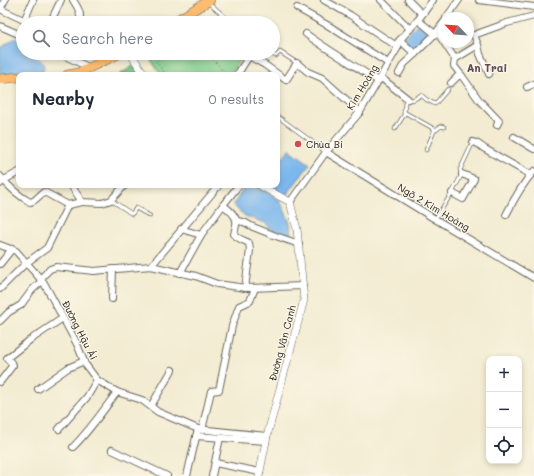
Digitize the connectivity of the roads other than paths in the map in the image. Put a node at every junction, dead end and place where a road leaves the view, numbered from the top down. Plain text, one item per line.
1 (5, 0) edge
2 (33, 0) edge
3 (61, 0) edge
4 (72, 0) edge
5 (324, 0) edge
6 (381, 0) edge
7 (408, 0) edge
8 (433, 0) edge
9 (459, 0) edge
10 (479, 0) edge
11 (209, 1) edge
12 (502, 2) edge
13 (525, 3) edge
14 (534, 7) edge
15 (298, 8) dead end
16 (0, 9) edge
17 (450, 12) edge
18 (422, 14) junction
19 (29, 16) edge
20 (53, 16) edge
21 (80, 16) edge
22 (184, 16) edge
23 (225, 16) edge
24 (534, 16) edge
25 (16, 17) edge
26 (418, 20) junction
27 (0, 26) edge
28 (410, 29) junction
29 (438, 30) edge
30 (16, 33) edge
31 (306, 34) dead end
32 (435, 34) junction
33 (400, 40) junction
34 (478, 45) junction
35 (398, 47) junction
36 (280, 52) edge
37 (415, 54) junction
38 (455, 59) junction
39 (73, 60) edge
40 (102, 60) edge
41 (135, 60) edge
42 (246, 60) edge
43 (258, 60) edge
44 (297, 63) junction
45 (388, 63) junction
46 (90, 68) junction
47 (80, 72) edge
48 (143, 72) edge
49 (239, 72) edge
50 (275, 72) edge
51 (399, 73) dead end
52 (489, 74) dead end
53 (280, 76) edge
54 (462, 76) junction
55 (16, 77) edge
56 (0, 79) edge
57 (379, 79) junction
58 (534, 84) edge
59 (449, 86) joint
60 (527, 87) dead end
61 (408, 99) junction
62 (360, 112) junction
63 (404, 112) junction
64 (280, 118) edge
65 (497, 125) dead end
66 (444, 127) dead end
67 (395, 129) dead end
68 (435, 129) junction
69 (514, 137) dead end
70 (473, 142) joint
71 (534, 149) edge
72 (426, 150) dead end
73 (326, 152) junction
74 (16, 173) edge
75 (532, 173) edge
76 (462, 174) junction
77 (1, 180) edge
78 (73, 188) edge
79 (121, 188) edge
80 (216, 188) edge
81 (237, 188) edge
82 (264, 188) edge
83 (452, 193) junction
84 (111, 200) junction
85 (82, 202) junction
86 (290, 202) junction
87 (68, 205) junction
88 (223, 205) junction
89 (506, 215) dead end
90 (150, 216) dead end
91 (435, 219) junction
92 (237, 221) junction
93 (181, 229) junction
94 (201, 235) junction
95 (299, 244) junction
96 (0, 245) edge
97 (12, 249) junction
98 (26, 263) junction
99 (0, 264) edge
100 (151, 266) junction
101 (113, 269) junction
102 (180, 273) junction
103 (534, 278) edge
104 (41, 280) junction
105 (303, 286) junction
106 (245, 288) junction
107 (255, 288) junction
108 (0, 289) edge
109 (112, 300) dead end
110 (63, 318) junction
111 (0, 321) edge
112 (84, 361) junction
113 (172, 370) dead end
114 (97, 380) junction
115 (0, 382) edge
116 (38, 389) dead end
117 (117, 392) junction
118 (151, 406) junction
119 (59, 429) dead end
120 (200, 430) junction
121 (196, 436) junction
122 (220, 438) junction
123 (267, 438) junction
124 (73, 447) dead end
125 (112, 450) dead end
126 (215, 463) junction
127 (260, 474) edge
128 (167, 476) edge
129 (187, 476) edge
130 (212, 476) edge

1 - 16 street
2 - 19 street
3 - 20 street
4 - 21 street
5 - 35 street
6 - 28 street
7 - 18 street
8 - 18 street, Kim Hoàng
9 - 17 street
10 - 12 street
11 - 22 main road
11 - 23 lane
12 - 13 street
13 - 14 street
15 - 45 street
16 - 25 street
18 - 26 street, Kim Hoàng
24 - 34 street
26 - 28 street, Kim Hoàng
26 - 32 street
27 - 30 street
28 - 33 street, Kim Hoàng
29 - 32 street
31 - 57 street
32 - 37 street
32 - 38 street
33 - 35 street, Kim Hoàng
33 - 37 street
34 - 38 street
34 - 52 street
35 - 45 street, Kim Hoàng
36 - 44 lane
37 - 51 street
38 - 54 street
39 - 46 street
40 - 46 main road
41 - 48 street
42 - 49 street
43 - 50 street
44 - 53 street
44 - 62 street
45 - 57 street, Kim Hoàng
46 - 47 main road
54 - 59 street
54 - 65 street
55 - 56 main road
57 - 61 street
57 - 62 street, Kim Hoàng
58 - 60 street
59 - 61 lane
61 - 63 lane
62 - 73 street, Kim Hoàng
63 - 67 lane
63 - 68 lane
64 - 73 lane
66 - 68 lane
68 - 72 lane
69 - 71 street
70 - 75 street
70 - 76 lane
73 - 86 street, Kim Hoàng
73 - 91 street, Ngõ 2 Kim Hoàng
74 - 77 street
75 - 89 street
76 - 83 lane
76 - 83 street
77 - 87 street
78 - 85 street
79 - 84 street
80 - 93 street
81 - 88 street
82 - 86 street
83 - 91 lane
84 - 85 street
84 - 90 lane
85 - 87 street
86 - 95 street, Đường Vân Canh
87 - 98 street
88 - 92 street
88 - 94 street
91 - 103 street, Ngõ 2 Kim Hoàng
92 - 95 street
92 - 106 street
93 - 94 street
93 - 100 street
94 - 102 street
95 - 105 street, Đường Vân Canh
96 - 97 street, Đường Hậu Ái
97 - 98 street, Đường Hậu Ái
97 - 99 street
98 - 104 street, Đường Hậu Ái
98 - 108 street
100 - 101 street
100 - 102 street
101 - 104 street
101 - 109 street
102 - 106 street
104 - 110 street, Đường Hậu Ái
104 - 111 street
105 - 107 street
105 - 123 street, Đường Vân Canh
106 - 107 street
107 - 120 street
110 - 112 street, Đường Hậu Ái
110 - 115 street
112 - 114 street, Đường Hậu Ái
112 - 116 street
113 - 118 street
114 - 117 street, Đường Hậu Ái
114 - 119 street
117 - 118 street, Đường Hậu Ái
117 - 124 street
118 - 120 street, Đường Hậu Ái
120 - 121 street
120 - 123 street, Đường Hậu Ái
121 - 122 street
121 - 129 street
122 - 123 street
122 - 126 street
123 - 127 street, Đường Vân Canh
125 - 128 street
126 - 127 street
126 - 130 street

